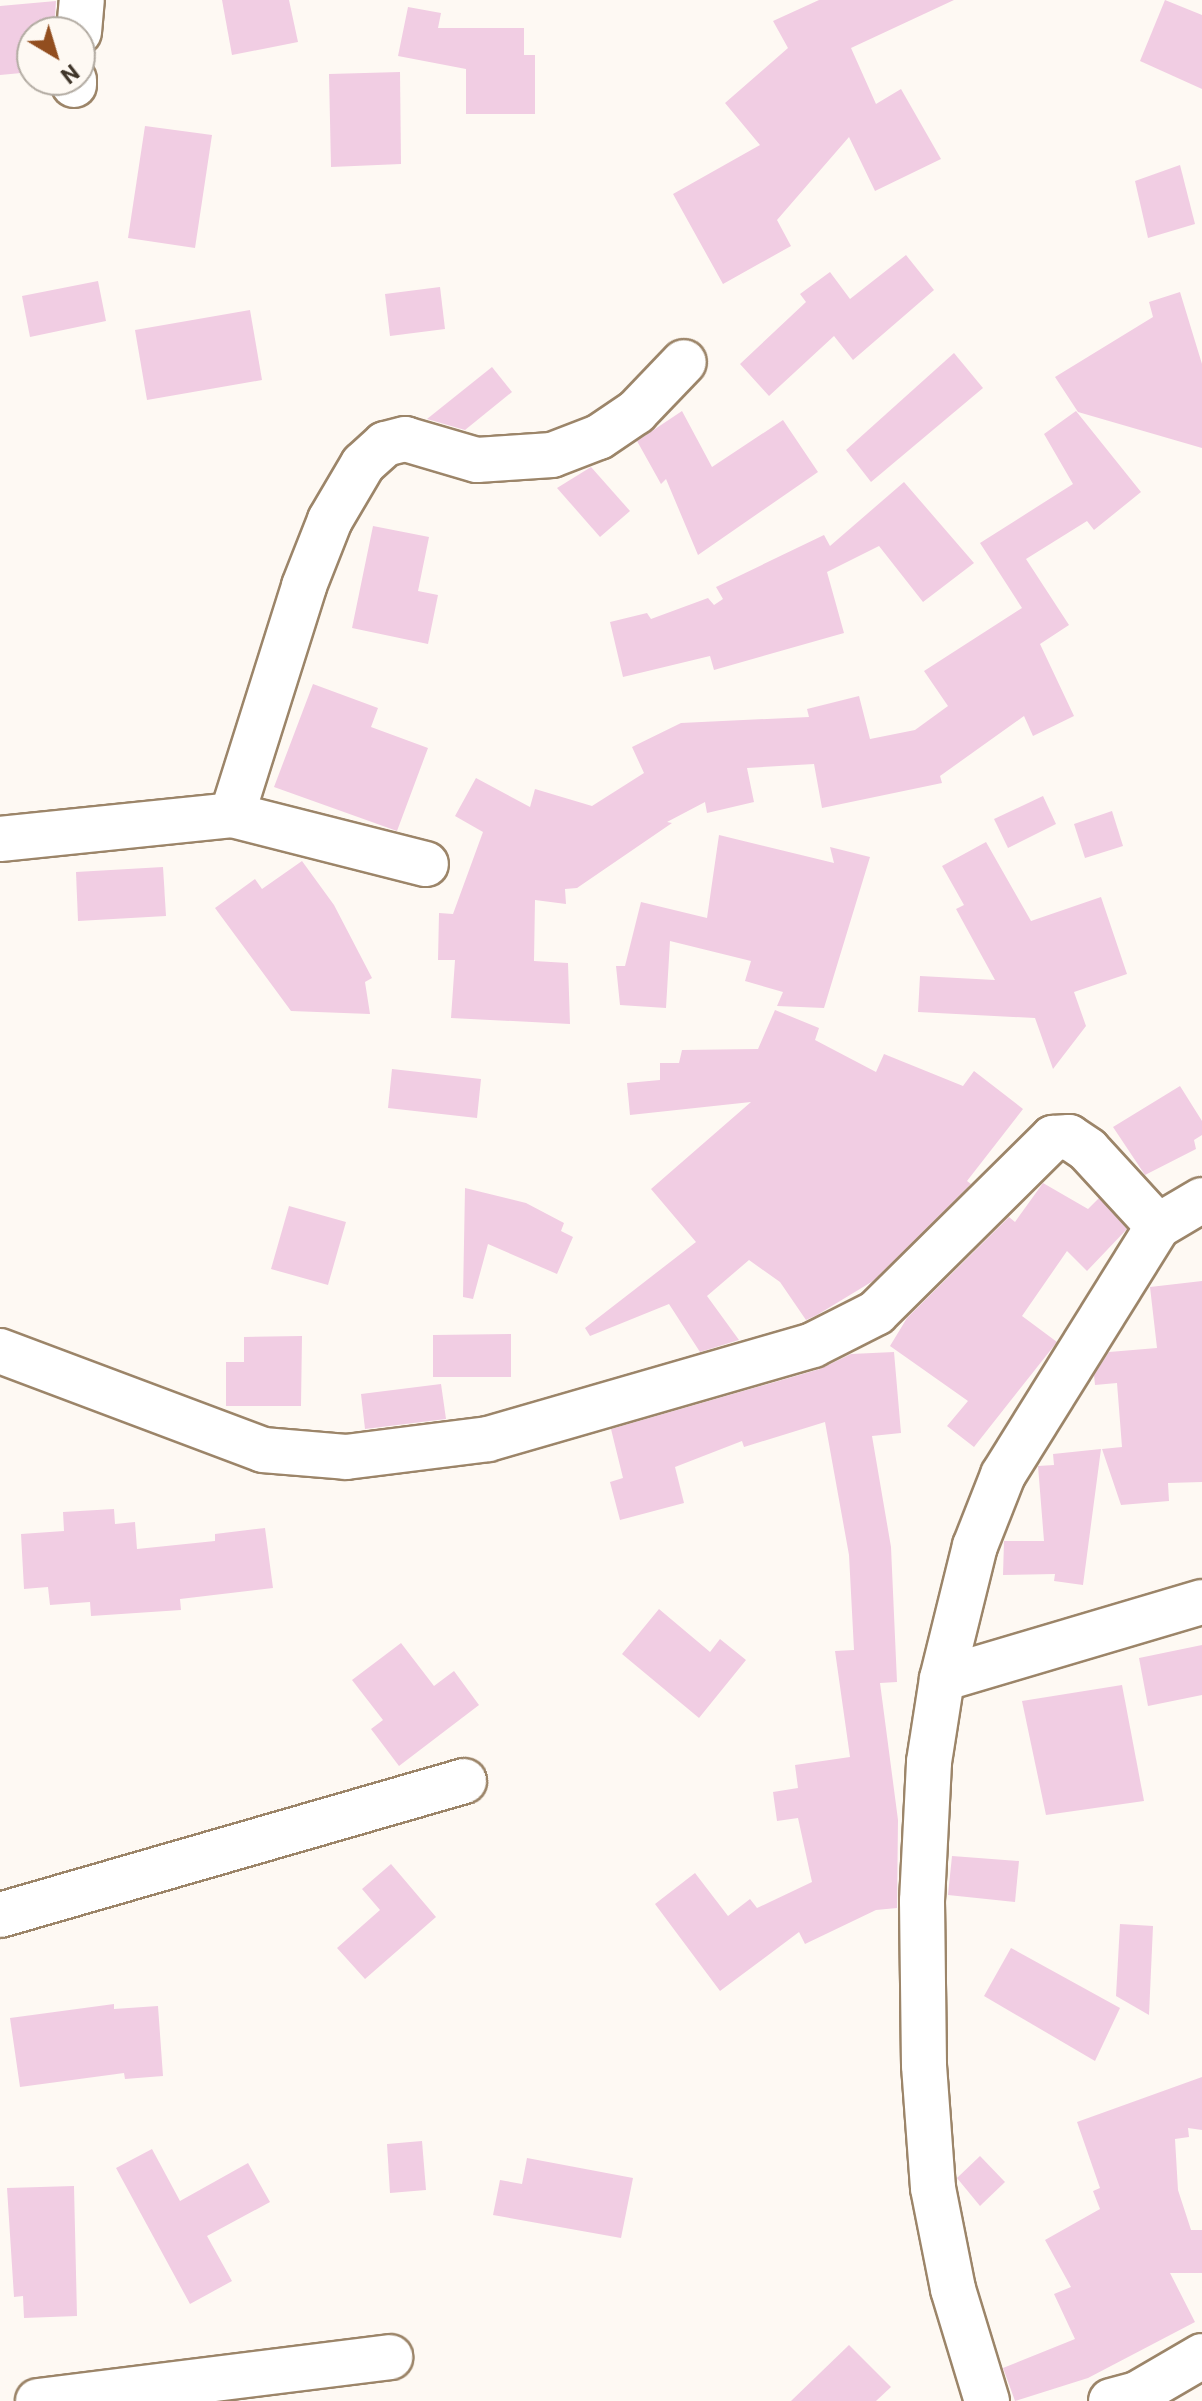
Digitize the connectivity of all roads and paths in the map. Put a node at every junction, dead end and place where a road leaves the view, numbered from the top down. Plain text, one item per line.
1 (684, 362) dead end
2 (232, 815) junction
3 (0, 839) edge
4 (426, 864) dead end
5 (1202, 1200) edge
6 (1158, 1226) junction
7 (0, 1351) edge
8 (1202, 1602) edge
9 (942, 1679) junction
10 (464, 1781) dead end
11 (0, 1915) edge
12 (1202, 2356) edge
13 (390, 2357) dead end
14 (38, 2401) edge
15 (987, 2401) edge
16 (1111, 2401) edge

1 - 2 street
2 - 3 street
2 - 4 street
5 - 6 street
6 - 7 street
6 - 9 street
8 - 9 street
9 - 15 street
10 - 11 street
12 - 16 street
13 - 14 street

